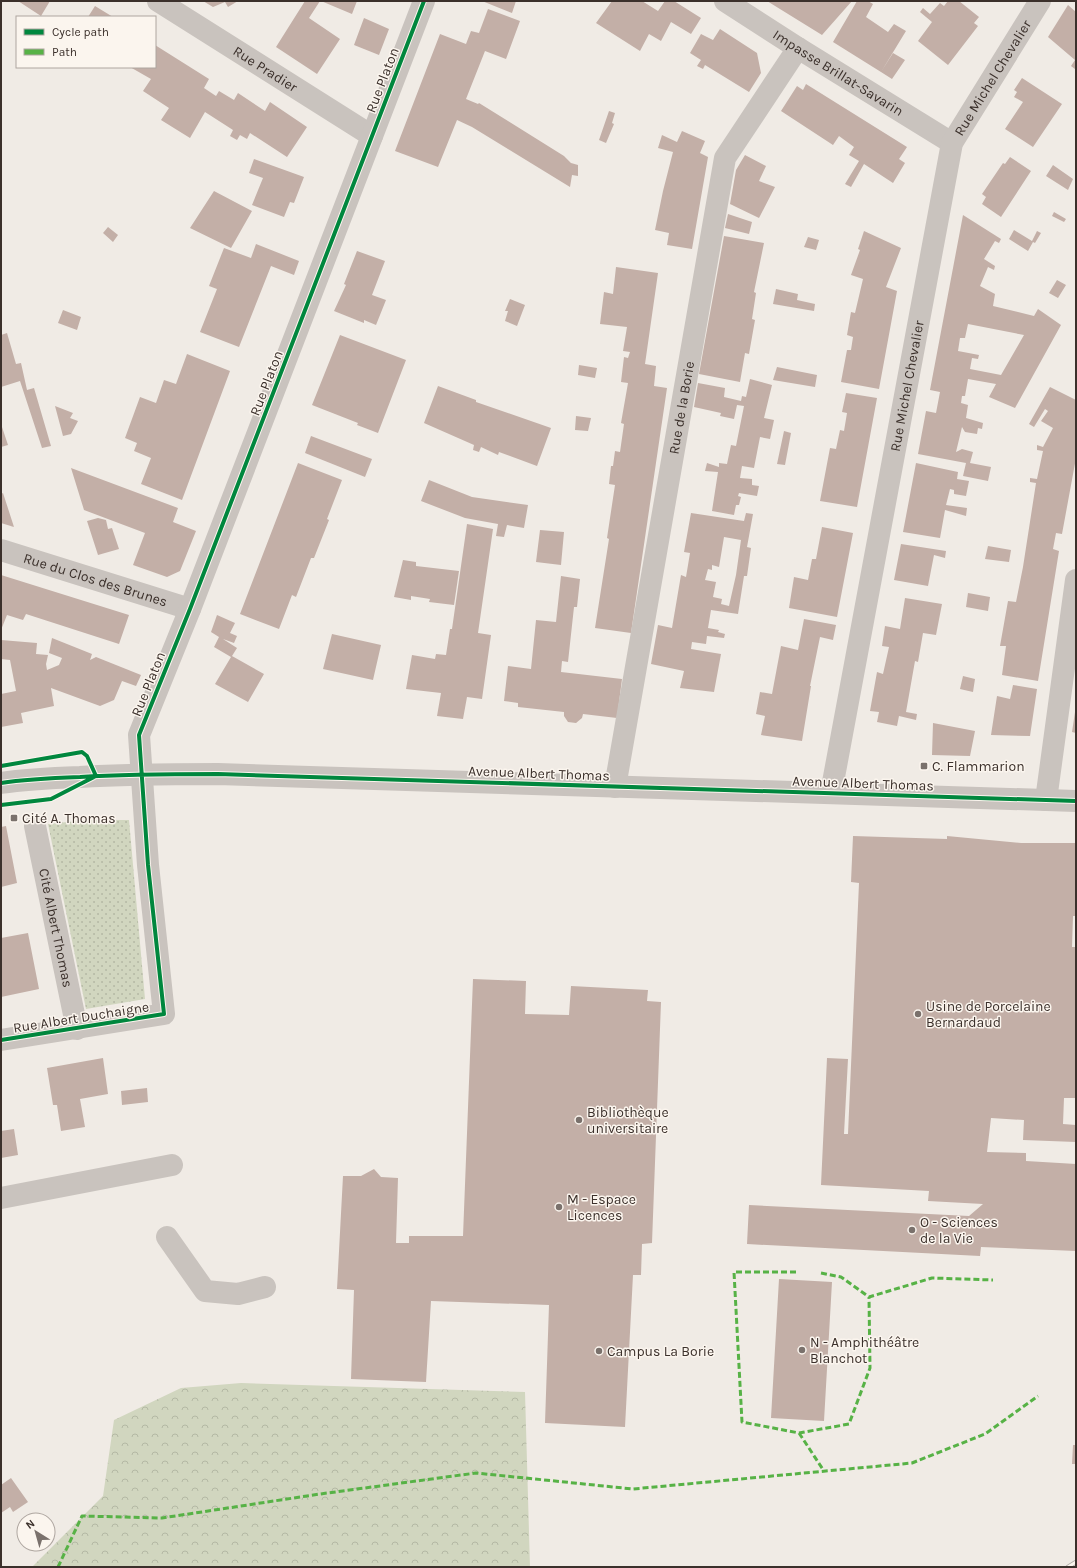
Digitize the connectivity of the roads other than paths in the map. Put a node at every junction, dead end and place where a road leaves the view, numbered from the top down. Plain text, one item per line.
1 (158, 1) edge
2 (424, 1) edge
3 (725, 1) edge
4 (1040, 1) edge
5 (798, 48) junction
6 (372, 136) junction
7 (952, 143) junction
8 (1, 550) edge
9 (1076, 580) edge
10 (190, 609) junction
11 (142, 774) junction
12 (1, 783) edge
13 (615, 787) junction
14 (831, 793) junction
15 (1046, 800) junction
16 (1076, 801) edge
17 (35, 826) dead end
18 (164, 1014) joint
19 (77, 1029) junction
20 (1, 1040) edge
21 (172, 1165) dead end
22 (1, 1198) edge
23 (167, 1237) dead end
24 (265, 1287) dead end

1 - 6 street, Rue Pradier
2 - 6 street, Rue Platon
3 - 5 street, Impasse Brillat-Savarin
4 - 7 street, Rue Michel Chevalier
5 - 7 street, Impasse Brillat-Savarin
5 - 13 street, Rue de la Borie
6 - 10 street, Rue Platon
7 - 14 street, Rue Michel Chevalier
8 - 10 street, Rue du Clos des Brunes
9 - 15 street
10 - 11 street, Rue Platon
11 - 12 street, Avenue Albert Thomas
11 - 13 street, Avenue Albert Thomas
11 - 18 street, Rue Platon
13 - 14 street, Avenue Albert Thomas
14 - 15 street, Avenue Albert Thomas
15 - 16 street, Avenue Albert Thomas
17 - 19 street, Cité Albert Thomas
18 - 19 street, Rue Albert Duchaigne
19 - 20 street, Rue Albert Duchaigne
21 - 22 street
23 - 24 street

